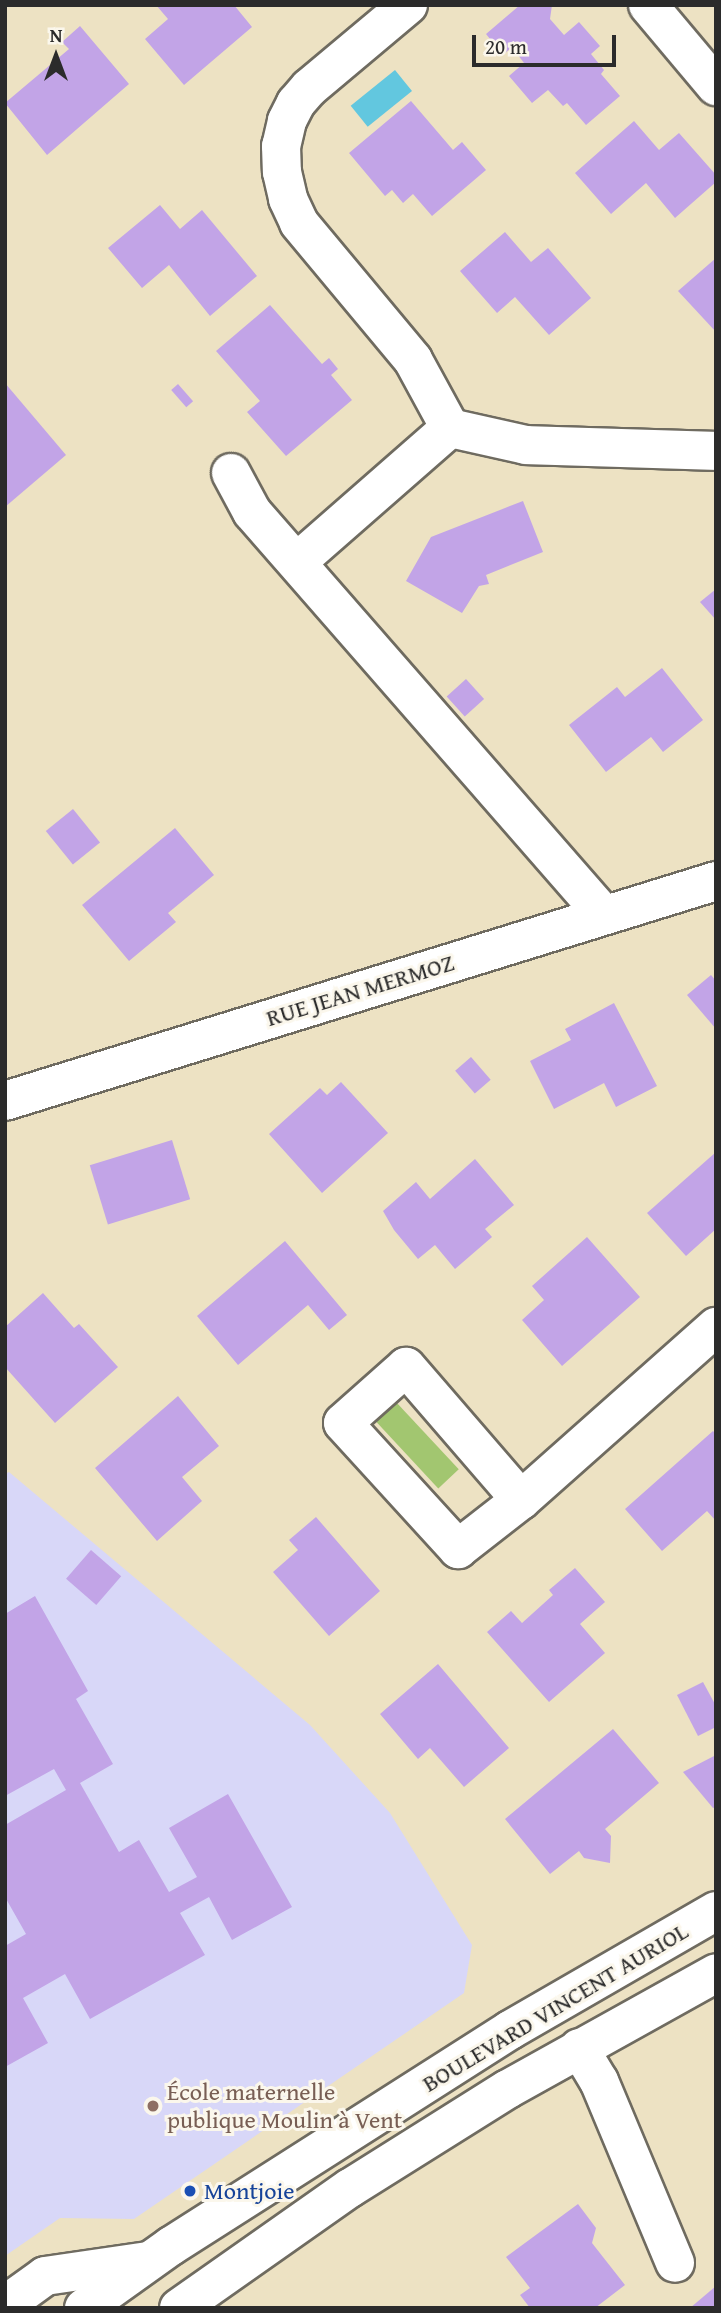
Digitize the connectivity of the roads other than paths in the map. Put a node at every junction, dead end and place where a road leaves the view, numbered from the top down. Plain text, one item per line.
1 (408, 5) edge
2 (648, 5) edge
3 (716, 86) edge
4 (450, 428) junction
5 (716, 452) edge
6 (231, 473) dead end
7 (297, 562) junction
8 (716, 881) edge
9 (603, 914) junction
10 (5, 1101) edge
11 (716, 1327) edge
12 (521, 1500) junction
13 (716, 1911) edge
14 (716, 1973) edge
15 (579, 2048) junction
16 (148, 2261) junction
17 (675, 2263) dead end
18 (5, 2305) edge
19 (85, 2308) edge
20 (178, 2308) edge

1 - 4 street
2 - 3 street
4 - 5 street
4 - 7 street
6 - 7 street
7 - 9 street
8 - 9 street, RUE JEAN MERMOZ
9 - 10 street, RUE JEAN MERMOZ
11 - 12 street
12 - 12 street
13 - 16 street, BOULEVARD VINCENT AURIOL
14 - 15 street, BOULEVARD VINCENT AURIOL
15 - 17 street
15 - 20 street, BOULEVARD VINCENT AURIOL
16 - 18 street, BOULEVARD VINCENT AURIOL
16 - 19 street, BOULEVARD VINCENT AURIOL

